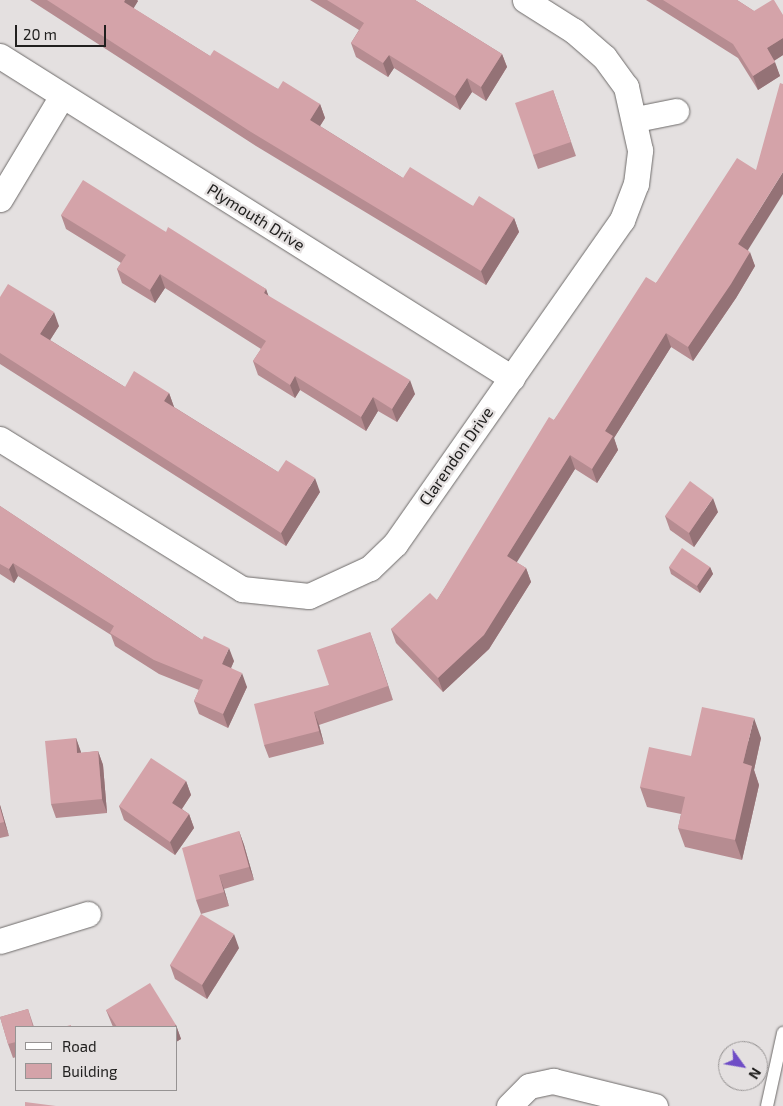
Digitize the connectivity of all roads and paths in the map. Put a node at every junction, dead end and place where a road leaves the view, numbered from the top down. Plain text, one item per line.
1 (525, 0) edge
2 (0, 56) edge
3 (62, 96) junction
4 (676, 111) dead end
5 (636, 119) junction
6 (0, 199) edge
7 (512, 378) junction
8 (0, 439) edge
9 (88, 914) dead end
10 (0, 941) edge
11 (783, 1033) edge
12 (509, 1106) edge
13 (655, 1106) edge
14 (767, 1106) edge

1 - 5 street, Clarendon Drive
2 - 3 street, Plymouth Drive
3 - 6 street
3 - 7 street, Plymouth Drive
4 - 5 street
5 - 7 street, Clarendon Drive
7 - 8 street, Clarendon Drive
9 - 10 street
11 - 14 lane
12 - 13 street

